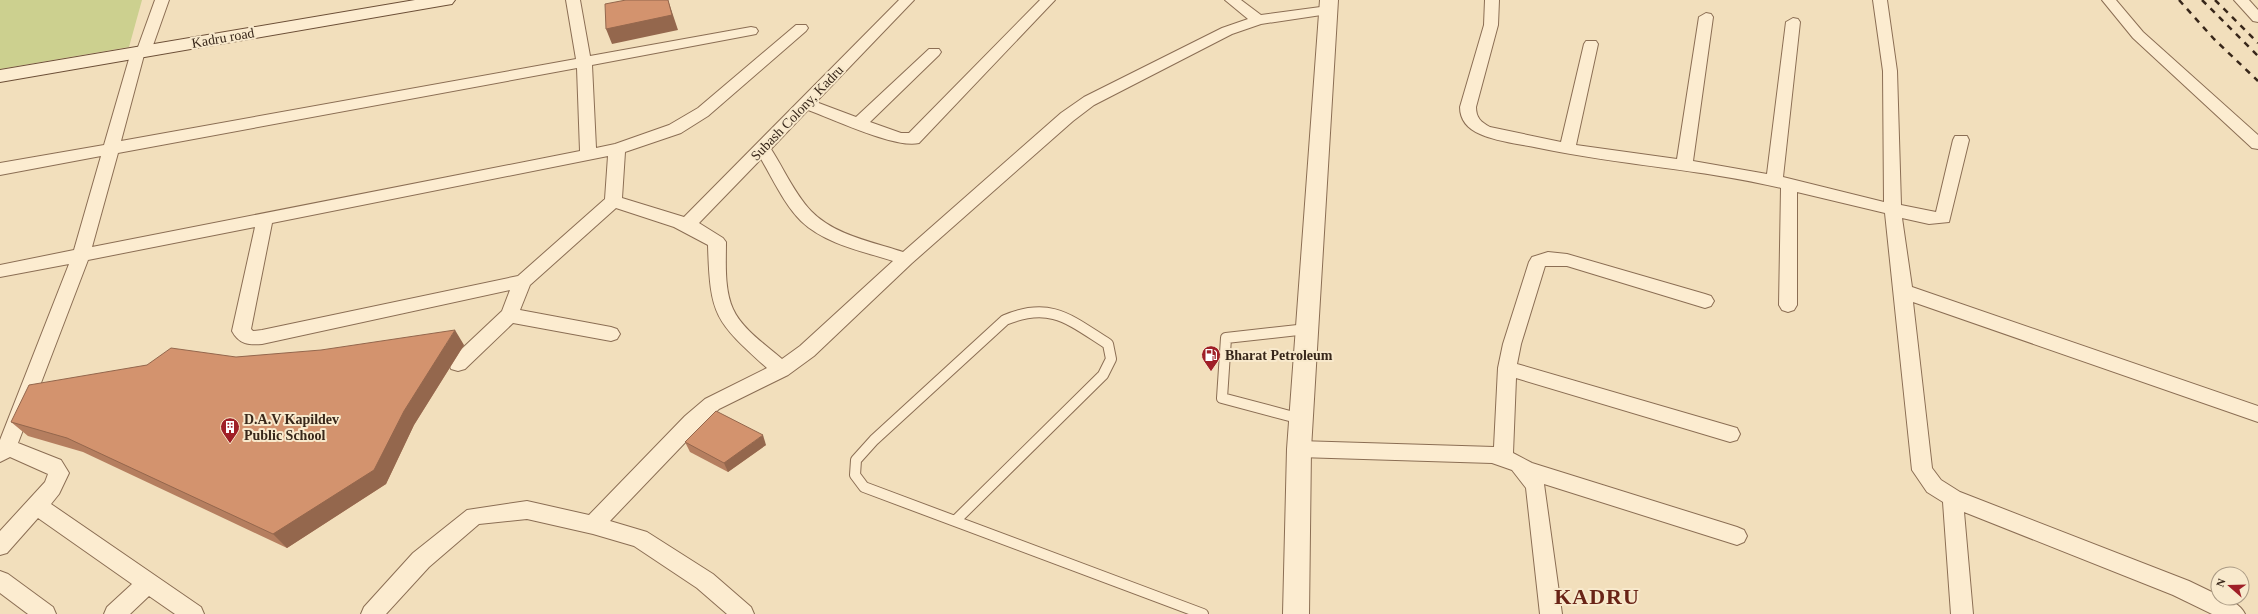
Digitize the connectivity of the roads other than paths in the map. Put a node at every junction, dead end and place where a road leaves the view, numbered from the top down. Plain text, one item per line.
1 (162, 0) edge
2 (446, 0) edge
3 (573, 0) edge
4 (907, 0) edge
5 (1048, 0) edge
6 (1232, 0) edge
7 (1492, 0) edge
8 (1880, 0) edge
9 (2109, 0) edge
10 (2241, 0) edge
11 (1329, 5) edge
12 (1706, 17) dead end
13 (2258, 18) edge
14 (1258, 20) junction
15 (1794, 22) dead end
16 (801, 28) dead end
17 (752, 31) dead end
18 (1591, 44) dead end
19 (141, 52) junction
20 (934, 52) dead end
21 (584, 62) junction
22 (0, 76) edge
23 (807, 104) junction
24 (859, 123) junction
25 (1961, 140) dead end
26 (2258, 144) edge
27 (617, 149) junction
28 (763, 149) junction
29 (1567, 149) junction
30 (110, 150) junction
31 (588, 154) junction
32 (1684, 165) junction
33 (0, 170) edge
34 (1781, 182) junction
35 (613, 201) junction
36 (1893, 210) junction
37 (265, 218) junction
38 (686, 226) junction
39 (81, 255) junction
40 (906, 259) junction
41 (0, 271) edge
42 (523, 281) junction
43 (1904, 291) junction
44 (1705, 301) dead end
45 (1788, 306) dead end
46 (509, 315) junction
47 (1307, 329) junction
48 (611, 334) dead end
49 (458, 364) dead end
50 (1507, 368) junction
51 (781, 370) junction
52 (2258, 414) edge
53 (1301, 419) junction
54 (1730, 434) dead end
55 (5, 438) edge
56 (1299, 449) junction
57 (1503, 458) junction
58 (1528, 471) junction
59 (1953, 498) junction
60 (36, 505) junction
61 (955, 521) junction
62 (593, 525) junction
63 (1737, 536) dead end
64 (0, 546) edge
65 (0, 581) edge
66 (148, 584) junction
67 (2208, 607) edge
68 (1556, 612) edge
69 (45, 614) edge
70 (115, 614) edge
71 (193, 614) edge
72 (372, 614) edge
73 (742, 614) edge
74 (1204, 614) edge
75 (1296, 614) edge
76 (1962, 614) edge
77 (2234, 614) edge

1 - 19 street
2 - 19 street, Kadru road
3 - 21 street
4 - 23 street, Subash Colony, Kadru
5 - 24 street
6 - 14 street
7 - 29 street
8 - 36 street
9 - 26 street
10 - 13 street
11 - 14 street
11 - 47 street
12 - 32 street
14 - 40 street
15 - 34 street
16 - 27 street
17 - 21 street
18 - 29 street
19 - 22 street, Kadru road
19 - 30 street
20 - 24 street
21 - 30 street
21 - 31 street
23 - 24 street
23 - 28 street, Subash Colony, Kadru
25 - 36 street
27 - 31 street
27 - 35 street
28 - 38 street, Subash Colony, Kadru
28 - 40 street
29 - 32 street
30 - 33 street
30 - 39 street
31 - 37 street
32 - 34 street
34 - 36 street
34 - 45 street
35 - 38 street
35 - 42 street
36 - 43 street
37 - 39 street
37 - 42 street
38 - 51 street
39 - 41 street
39 - 55 street
40 - 51 street
42 - 46 street
43 - 52 street
43 - 59 street
44 - 50 street
46 - 48 street
46 - 49 street
47 - 53 street
47 - 53 lane
50 - 54 street
50 - 57 street
51 - 62 street
53 - 56 street
55 - 60 street
56 - 57 street
56 - 75 street
57 - 58 street
58 - 63 street
58 - 68 street
59 - 67 street
59 - 76 street
60 - 64 street
60 - 66 street
61 - 61 lane
61 - 74 lane
62 - 72 street
62 - 73 street
65 - 69 street
66 - 70 street
66 - 71 street
67 - 77 street

